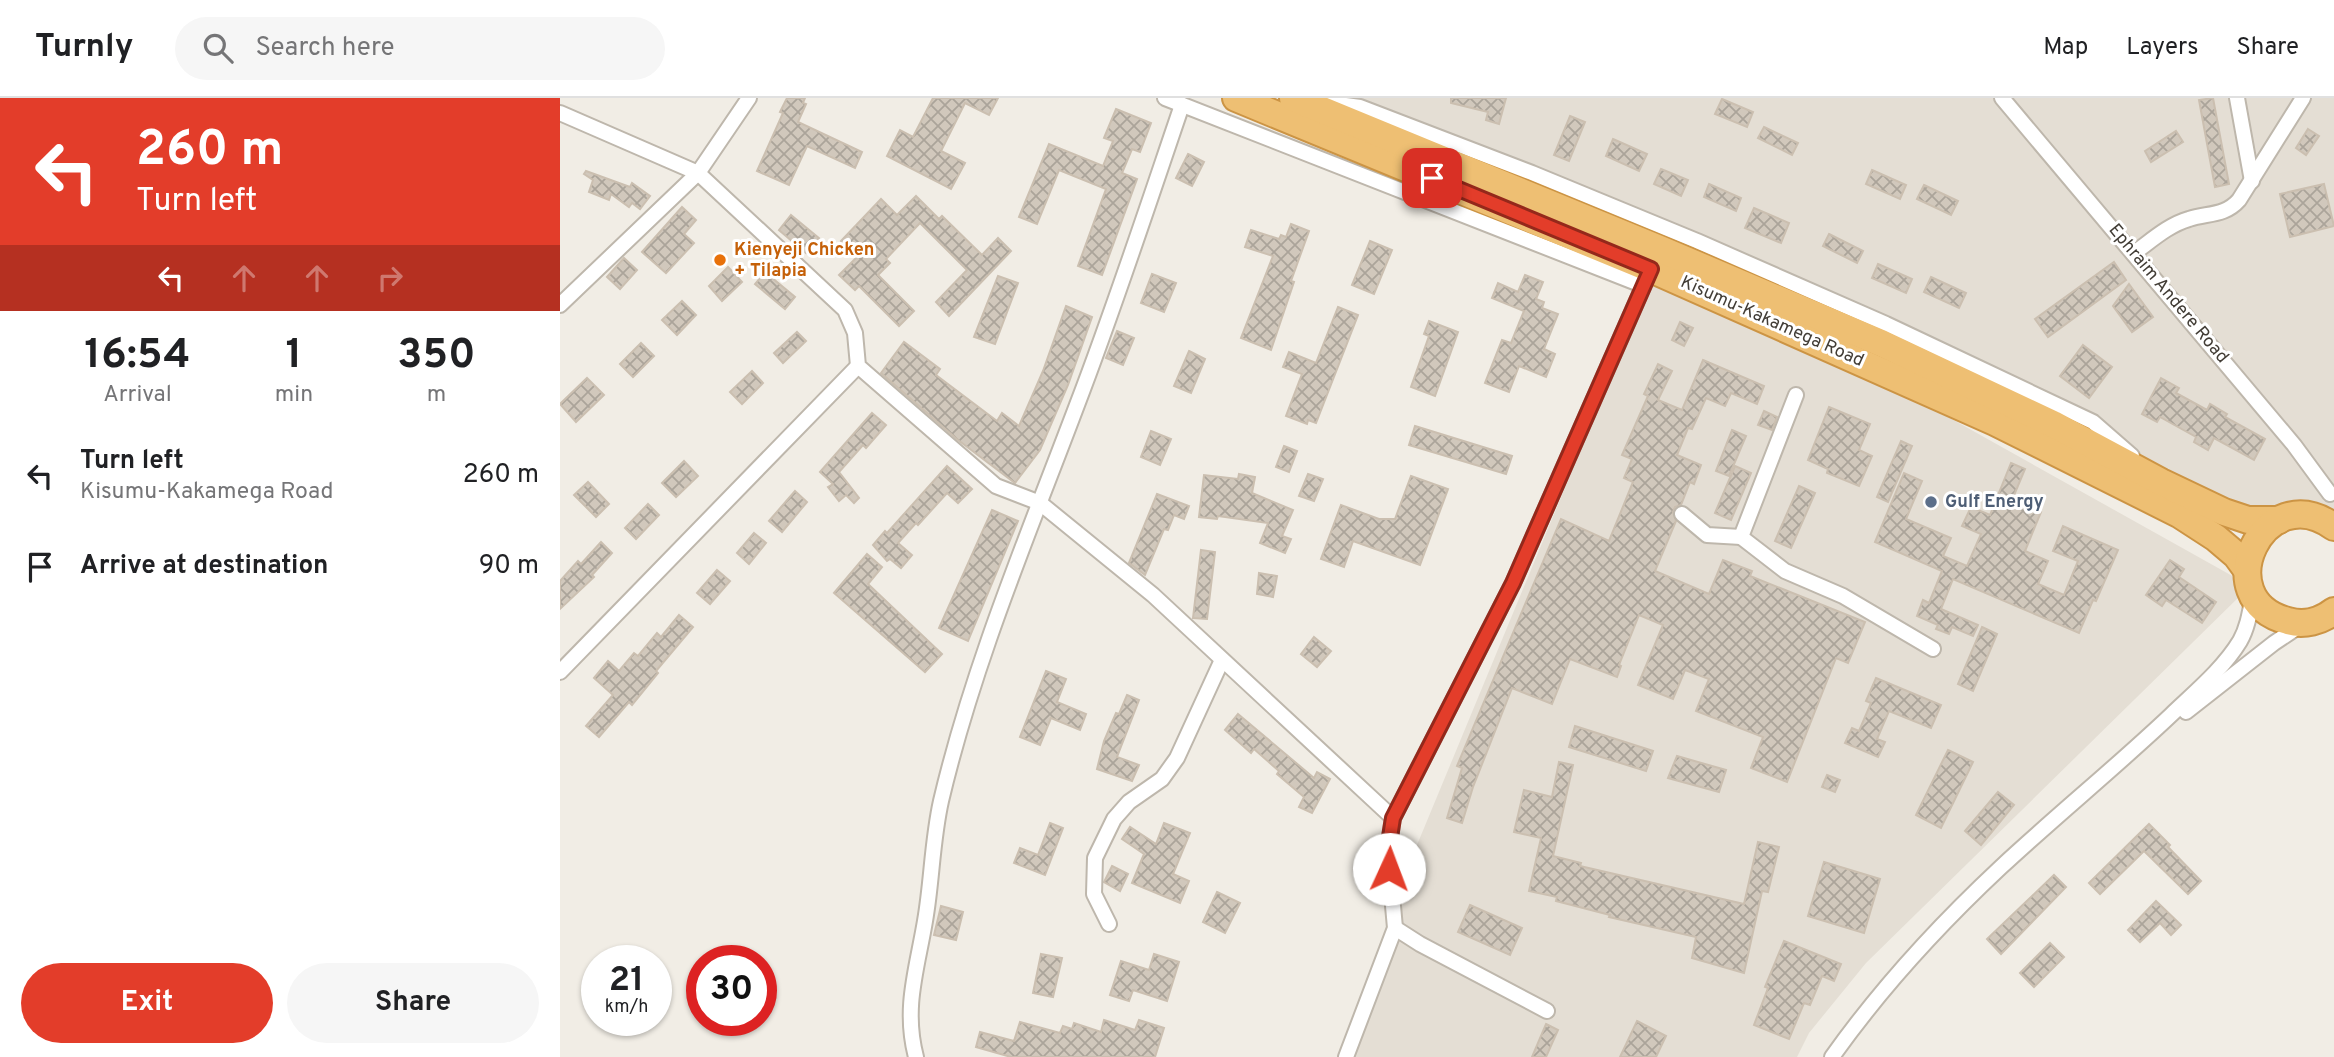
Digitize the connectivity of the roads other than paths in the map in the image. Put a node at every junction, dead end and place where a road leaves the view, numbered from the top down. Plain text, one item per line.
1 (749, 98) edge
2 (1165, 98) edge
3 (1236, 98) edge
4 (1294, 98) edge
5 (2002, 98) edge
6 (2238, 98) edge
7 (2303, 98) edge
8 (1182, 105) junction
9 (560, 113) edge
10 (698, 173) junction
11 (2252, 181) junction
12 (2134, 253) junction
13 (1647, 277) junction
14 (560, 305) edge
15 (858, 366) junction
16 (1796, 395) dead end
17 (2332, 492) edge
18 (1040, 503) junction
19 (1682, 514) dead end
20 (2291, 517) junction
21 (2334, 527) edge
22 (1741, 537) junction
23 (2250, 582) junction
24 (2325, 616) edge
25 (1933, 649) dead end
26 (1222, 660) junction
27 (560, 672) edge
28 (2139, 745) junction
29 (1393, 818) junction
30 (1109, 924) dead end
31 (1395, 928) junction
32 (1547, 1011) dead end
33 (916, 1057) edge
34 (1346, 1057) edge
35 (1832, 1057) edge

1 - 10 street
2 - 8 street
3 - 13 highway, Kisumu-Kakamega Road
4 - 20 highway, Kisumu-Kakamega Road
5 - 12 street, Ephraim Andere Road
6 - 11 street
7 - 11 street
8 - 13 street
8 - 18 street
9 - 10 street
10 - 14 street
10 - 15 street
11 - 12 street
12 - 17 street, Ephraim Andere Road
13 - 23 highway, Kisumu-Kakamega Road
13 - 29 street
15 - 18 street
15 - 27 street
16 - 22 street
17 - 20 street
18 - 26 street
18 - 33 street
19 - 22 street
20 - 21 highway, Kisumu-Kakamega Road
20 - 23 highway
22 - 25 street
23 - 24 highway, Kisumu-Kakamega Road
23 - 28 street
24 - 28 street
26 - 29 street
26 - 30 street
28 - 35 street
29 - 31 street
31 - 32 street
31 - 34 street

